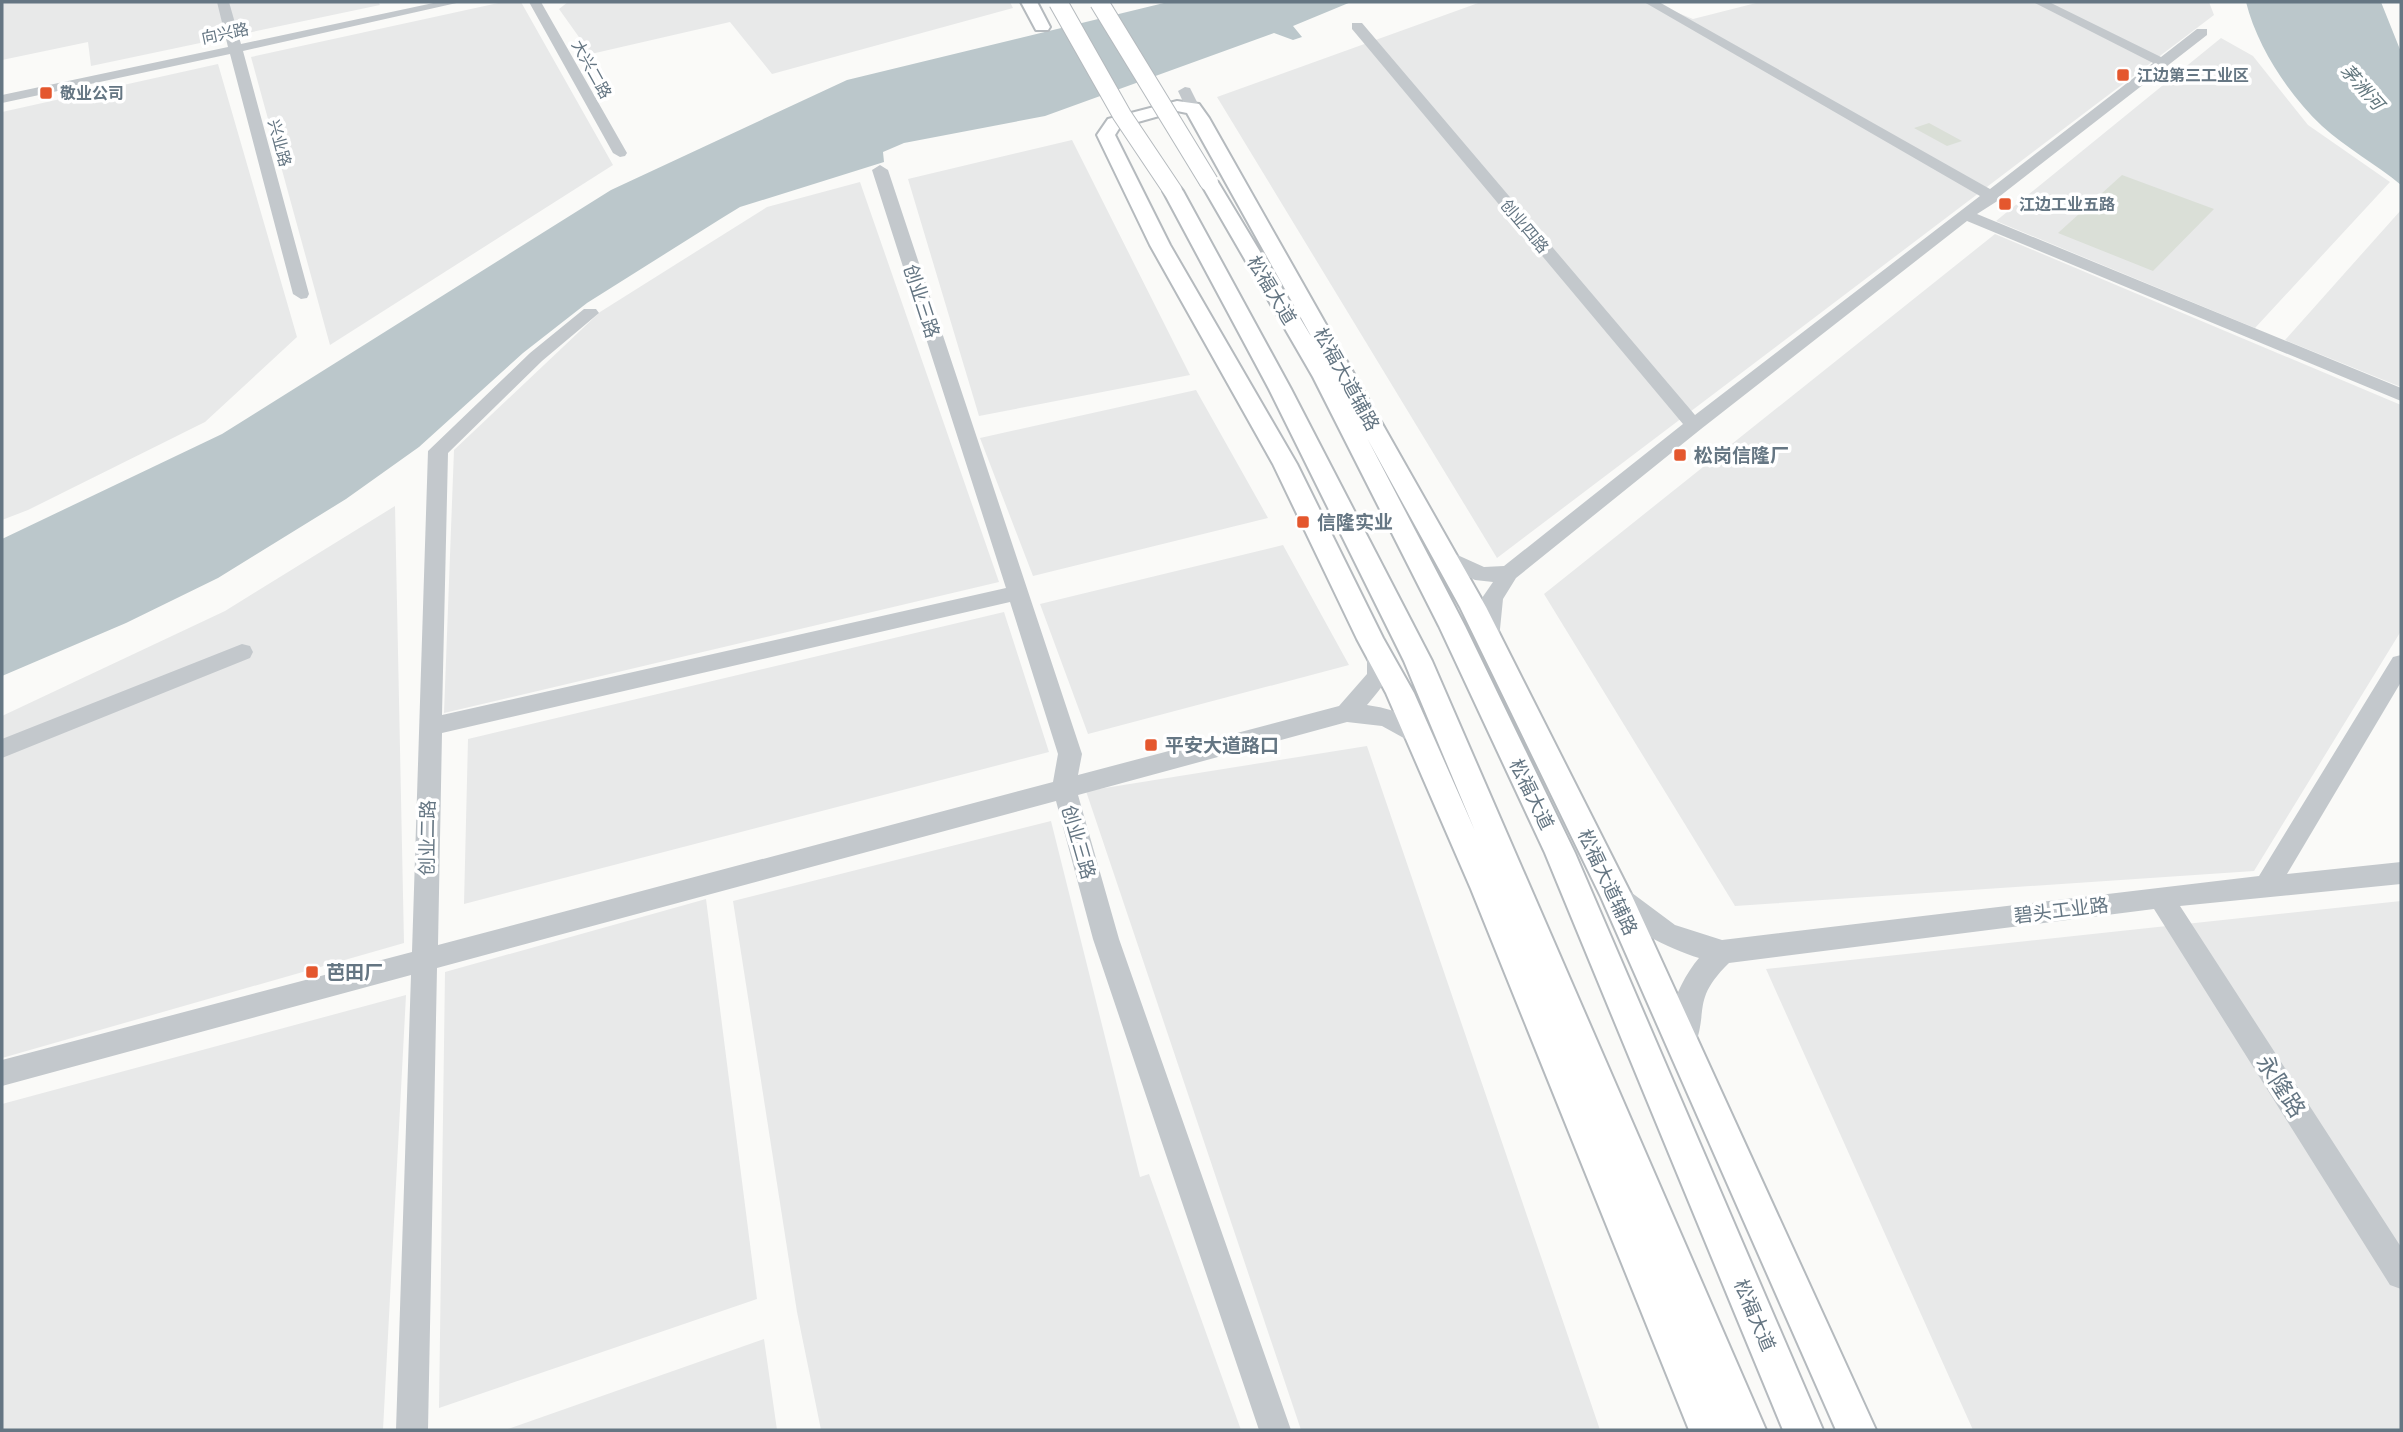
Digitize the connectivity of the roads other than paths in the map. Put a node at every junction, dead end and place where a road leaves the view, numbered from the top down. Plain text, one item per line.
1 (223, 2) edge
2 (428, 2) edge
3 (455, 2) edge
4 (535, 2) edge
5 (1058, 2) edge
6 (1099, 2) edge
7 (1650, 2) edge
8 (2039, 2) edge
9 (1032, 4) edge
10 (1357, 26) dead end
11 (1042, 27) dead end
12 (2202, 32) dead end
13 (236, 46) junction
14 (2163, 63) junction
15 (2, 93) edge
16 (2, 99) edge
17 (620, 153) dead end
18 (880, 170) dead end
19 (1993, 197) junction
20 (1968, 216) junction
21 (301, 293) dead end
22 (590, 313) dead end
23 (1324, 377) junction
24 (1280, 389) junction
25 (2401, 395) edge
26 (1694, 425) junction
27 (1379, 435) junction
28 (1284, 464) junction
29 (1446, 558) junction
30 (1509, 573) junction
31 (1017, 593) junction
32 (1488, 639) junction
33 (242, 652) dead end
34 (1378, 653) junction
35 (2401, 663) edge
36 (1347, 713) junction
37 (429, 727) junction
38 (1420, 737) junction
39 (2, 749) edge
40 (1064, 788) junction
41 (1560, 853) junction
42 (2401, 873) edge
43 (2267, 885) junction
44 (1486, 889) junction
45 (1616, 896) junction
46 (2160, 897) junction
47 (1543, 953) junction
48 (1722, 953) junction
49 (425, 957) junction
50 (1657, 990) junction
51 (1683, 1041) junction
52 (1574, 1057) junction
53 (2, 1073) edge
54 (1643, 1189) junction
55 (1627, 1235) junction
56 (2401, 1275) edge
57 (412, 1430) edge
58 (1275, 1430) edge
59 (1709, 1430) edge
60 (1746, 1430) edge
61 (1803, 1430) edge
62 (1856, 1430) edge

1 - 13 street, 兴业路
2 - 13 street, 向兴路
3 - 13 street, 向兴路
4 - 17 street, 大兴二路
5 - 24 main road, 松福大道, bridge
6 - 23 main road, 松福大道, bridge
7 - 19 street
8 - 14 street
9 - 11 main road
10 - 26 street, 创业四路
12 - 14 street
13 - 15 street, 向兴路
13 - 16 street, 向兴路
13 - 21 street, 兴业路
14 - 19 street
18 - 31 street, 创业三路
19 - 20 street
20 - 25 street
20 - 26 street
22 - 37 street, 创业二路
23 - 27 main road
23 - 41 main road, 松福大道
24 - 28 main road
24 - 47 main road, 松福大道
26 - 30 street
27 - 28 main road, 松福大道辅路
27 - 29 main road, 松福大道辅路
28 - 34 main road, 松福大道辅路
29 - 30 street
29 - 32 main road, 松福大道辅路
30 - 32 street
31 - 37 street
31 - 40 street, 创业三路
32 - 45 main road, 松福大道辅路
33 - 39 street
34 - 36 street
34 - 38 main road, 松福大道辅路
35 - 43 street
36 - 38 street
36 - 40 street
37 - 49 street, 创业二路
38 - 44 main road, 松福大道辅路
40 - 49 street
40 - 58 street, 创业三路
41 - 50 main road
41 - 61 main road, 松福大道
42 - 43 street, 碧头工业路
43 - 46 street, 碧头工业路
44 - 52 main road, 松福大道辅路
44 - 55 main road, 松福大道辅路
45 - 48 street, 碧头工业路
45 - 50 main road, 松福大道辅路
46 - 48 street, 碧头工业路
46 - 56 street, 永隆路
47 - 52 main road, 松福大道辅路
47 - 54 main road, 松福大道
48 - 51 street
49 - 53 street
49 - 57 street, 创业二路
50 - 51 main road, 松福大道辅路
51 - 62 main road, 松福大道辅路
52 - 54 main road, 松福大道辅路
52 - 55 main road, 松福大道辅路
54 - 60 main road, 松福大道
55 - 59 main road, 松福大道辅路

